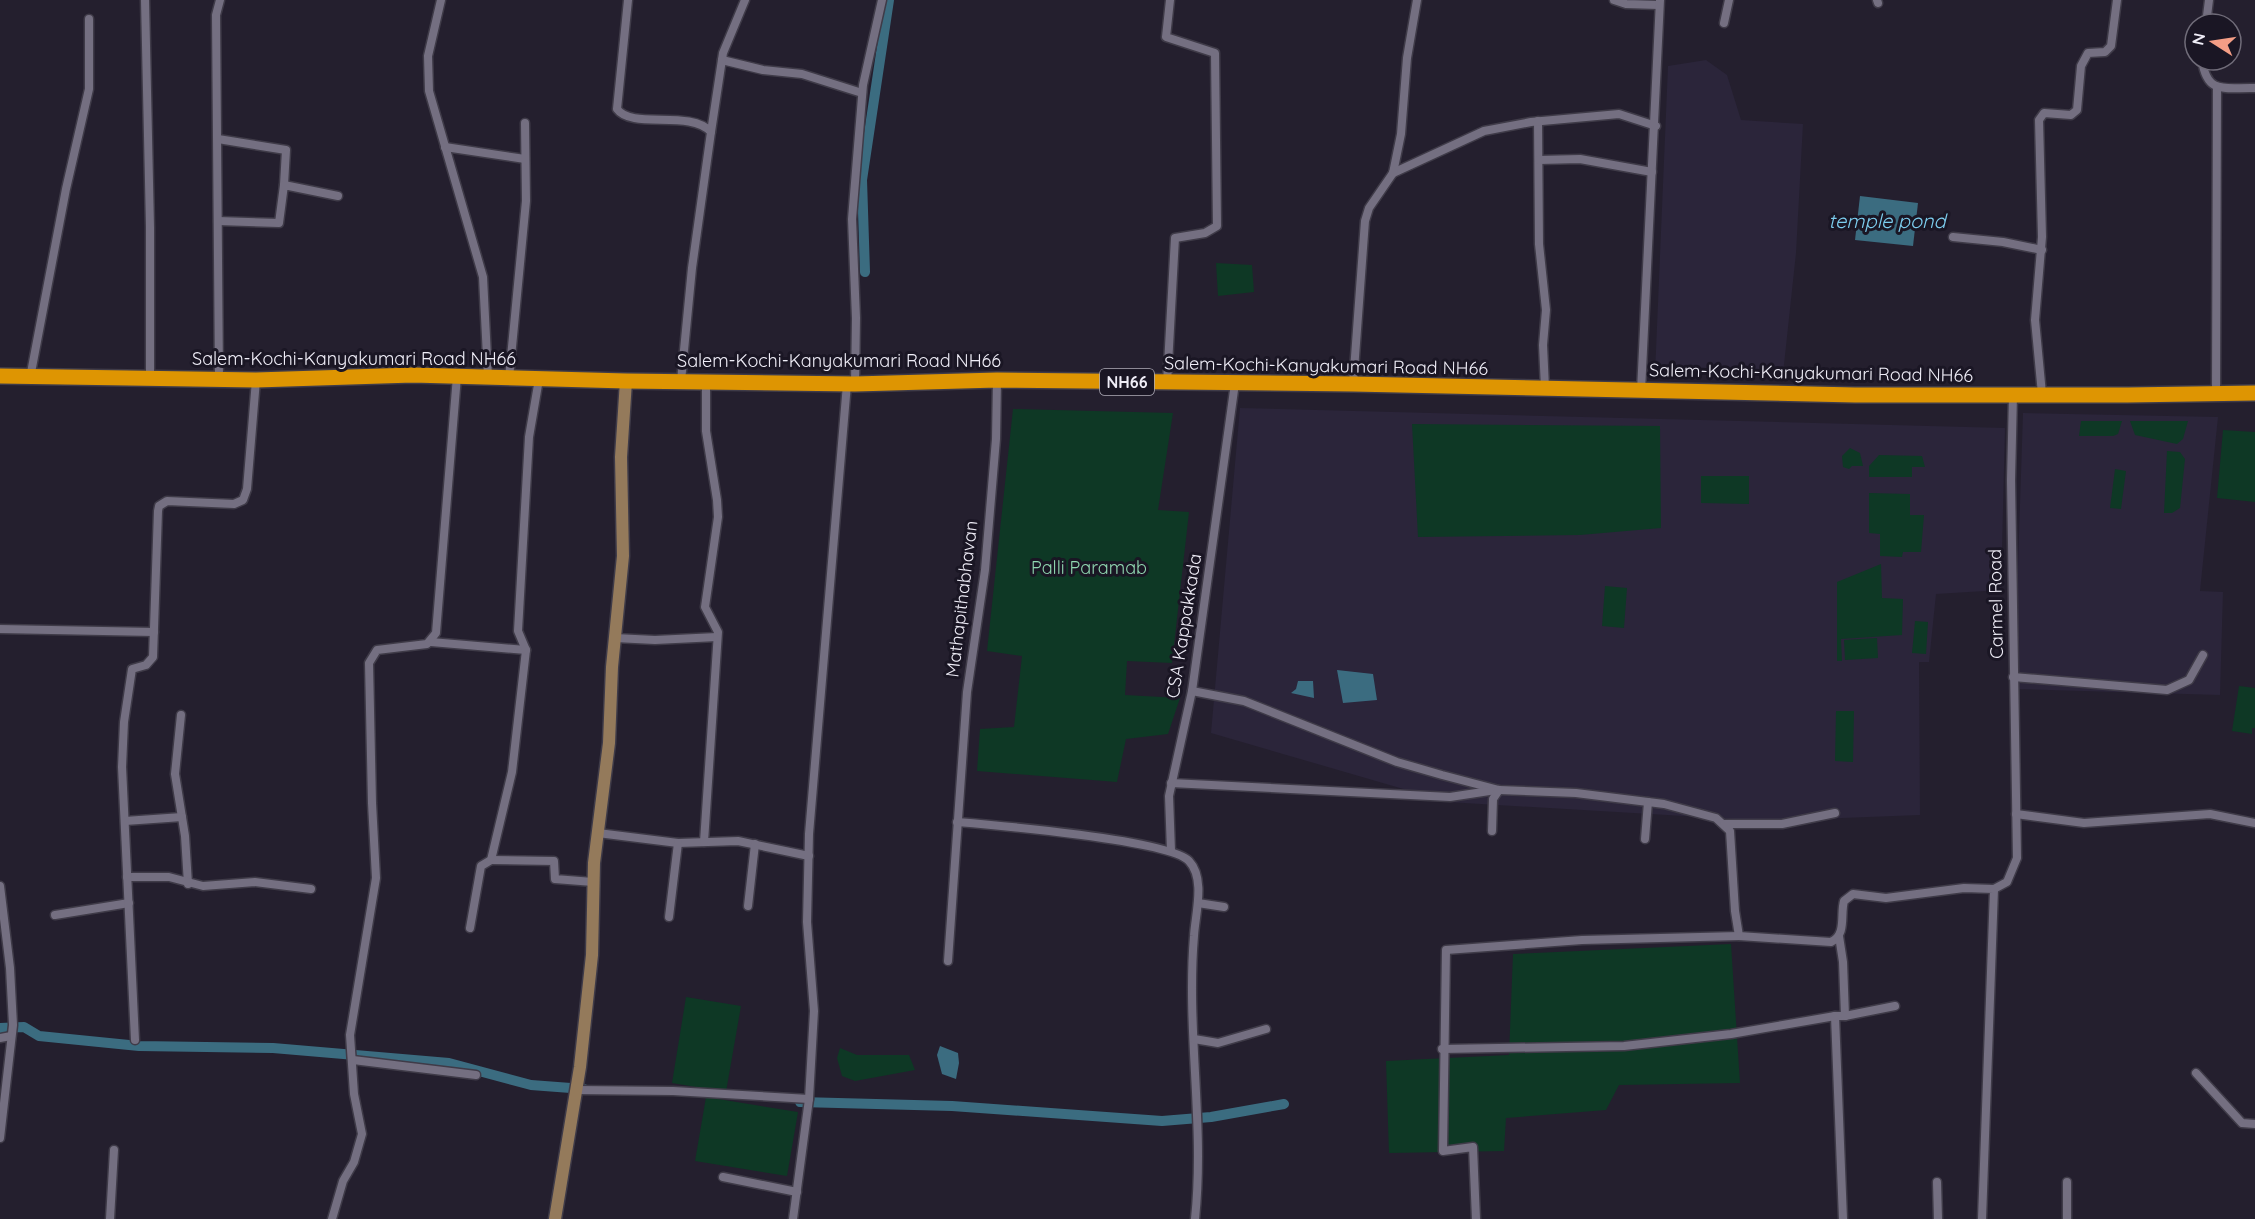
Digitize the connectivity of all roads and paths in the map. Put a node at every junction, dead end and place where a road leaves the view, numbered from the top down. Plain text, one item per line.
1 (145, 0) edge
2 (220, 0) edge
3 (441, 0) edge
4 (628, 0) edge
5 (745, 0) edge
6 (882, 0) edge
7 (1170, 0) edge
8 (1417, 0) edge
9 (1614, 0) edge
10 (1729, 0) edge
11 (2117, 0) edge
12 (1660, 2) edge
13 (90, 19) dead end
14 (1724, 23) dead end
15 (722, 60) junction
16 (2205, 72) edge
17 (2217, 88) junction
18 (2255, 88) edge
19 (862, 93) junction
20 (1538, 121) junction
21 (525, 123) dead end
22 (1656, 126) junction
23 (711, 132) junction
24 (218, 139) junction
25 (445, 147) junction
26 (525, 159) junction
27 (1539, 160) junction
28 (1652, 172) junction
29 (1393, 173) junction
30 (284, 185) junction
31 (338, 196) dead end
32 (218, 221) junction
33 (1953, 237) dead end
34 (2042, 250) junction
35 (0, 376) edge
36 (457, 376) junction
37 (488, 377) junction
38 (30, 378) junction
39 (150, 378) junction
40 (509, 378) junction
41 (538, 379) junction
42 (219, 380) junction
43 (256, 380) junction
44 (997, 380) junction
45 (626, 381) junction
46 (681, 381) junction
47 (706, 382) junction
48 (1167, 383) junction
49 (1235, 383) junction
50 (851, 384) junction
51 (1353, 384) junction
52 (1545, 388) junction
53 (1641, 391) junction
54 (2216, 392) junction
55 (2255, 393) edge
56 (2013, 394) junction
57 (2042, 394) junction
58 (0, 629) edge
59 (154, 632) junction
60 (717, 637) junction
61 (615, 638) junction
62 (431, 642) junction
63 (526, 650) junction
64 (2203, 655) dead end
65 (2013, 677) junction
66 (1192, 691) junction
67 (181, 715) dead end
68 (1171, 783) junction
69 (1499, 790) junction
70 (1648, 802) junction
71 (1834, 813) dead end
72 (2016, 814) junction
73 (182, 817) junction
74 (125, 821) junction
75 (957, 822) junction
76 (2255, 823) edge
77 (1724, 824) junction
78 (1492, 831) dead end
79 (598, 833) junction
80 (1645, 839) dead end
81 (678, 843) junction
82 (704, 843) junction
83 (754, 844) junction
84 (1171, 851) junction
85 (809, 856) junction
86 (491, 860) junction
87 (127, 877) junction
88 (593, 882) junction
89 (188, 884) junction
90 (0, 885) edge
91 (311, 889) dead end
92 (1994, 889) junction
93 (129, 903) junction
94 (1198, 903) junction
95 (748, 906) dead end
96 (1224, 907) dead end
97 (55, 915) dead end
98 (669, 917) dead end
99 (470, 928) dead end
100 (1739, 936) junction
101 (1839, 936) junction
102 (948, 961) dead end
103 (1894, 1006) dead end
104 (1835, 1016) junction
105 (1845, 1016) junction
106 (1266, 1029) dead end
107 (135, 1037) dead end
108 (6, 1039) edge
109 (1194, 1039) junction
110 (1442, 1049) junction
111 (352, 1054) junction
112 (2196, 1073) dead end
113 (476, 1075) dead end
114 (576, 1088) junction
115 (808, 1103) junction
116 (2255, 1124) edge
117 (0, 1137) edge
118 (114, 1150) dead end
119 (723, 1177) dead end
120 (1937, 1182) dead end
121 (2067, 1182) dead end
122 (797, 1192) junction
123 (110, 1219) edge
124 (332, 1219) edge
125 (555, 1219) edge
126 (793, 1219) edge
127 (1195, 1219) edge
128 (1476, 1219) edge
129 (1843, 1219) edge
130 (1938, 1219) edge
131 (1982, 1219) edge
132 (2067, 1219) edge

1 - 39 street
2 - 24 street
3 - 25 street
4 - 23 street
5 - 15 street
6 - 19 street
7 - 48 street
8 - 29 street
9 - 12 street
10 - 14 street
11 - 34 street
12 - 22 street
13 - 38 street
15 - 19 street
15 - 23 street
16 - 17 street
17 - 18 street
17 - 54 street
19 - 50 street
20 - 22 street
20 - 27 street
20 - 29 street
21 - 26 street
22 - 28 street
23 - 46 street
24 - 30 street
24 - 32 street
25 - 26 street
25 - 37 street
26 - 40 street
27 - 28 street
27 - 52 street
28 - 53 street
29 - 51 street
30 - 31 street
30 - 32 street
32 - 42 street
33 - 34 street
34 - 57 street
35 - 38 highway, Salem-Kochi-Kanyakumari Road NH66 / NH66
36 - 37 highway, Salem-Kochi-Kanyakumari Road NH66 / NH66
36 - 43 highway, Salem-Kochi-Kanyakumari Road NH66 / NH66
36 - 62 street
37 - 40 highway, Salem-Kochi-Kanyakumari Road NH66 / NH66
38 - 39 highway, Salem-Kochi-Kanyakumari Road NH66 / NH66
39 - 42 highway, Salem-Kochi-Kanyakumari Road NH66 / NH66
40 - 41 highway, Salem-Kochi-Kanyakumari Road NH66 / NH66
41 - 45 highway, Salem-Kochi-Kanyakumari Road NH66 / NH66
41 - 63 street
42 - 43 highway, Salem-Kochi-Kanyakumari Road NH66 / NH66
43 - 59 street
44 - 48 highway, Salem-Kochi-Kanyakumari Road NH66 / NH66
44 - 50 highway, Salem-Kochi-Kanyakumari Road NH66 / NH66
44 - 75 street, Mathapithabhavan
45 - 46 highway, Salem-Kochi-Kanyakumari Road NH66 / NH66
45 - 61 street
46 - 47 highway, Salem-Kochi-Kanyakumari Road NH66 / NH66
47 - 50 highway, Salem-Kochi-Kanyakumari Road NH66 / NH66
47 - 60 street
48 - 49 highway, Salem-Kochi-Kanyakumari Road NH66 / NH66
49 - 51 highway, Salem-Kochi-Kanyakumari Road NH66 / NH66
49 - 66 street, CSA Kappakkada
50 - 85 street
51 - 52 highway, Salem-Kochi-Kanyakumari Road NH66 / NH66
52 - 53 highway, Salem-Kochi-Kanyakumari Road NH66 / NH66
53 - 56 highway, Salem-Kochi-Kanyakumari Road NH66 / NH66
54 - 55 highway, Salem-Kochi-Kanyakumari Road NH66 / NH66
54 - 57 highway, Salem-Kochi-Kanyakumari Road NH66 / NH66
56 - 57 highway, Salem-Kochi-Kanyakumari Road NH66 / NH66
56 - 65 street, Carmel Road
58 - 59 street
59 - 74 street
60 - 61 street
60 - 82 street
61 - 79 street
62 - 63 street
62 - 111 street
63 - 86 street
64 - 65 street
65 - 72 street, Carmel Road
66 - 68 street, CSA Kappakkada
66 - 69 street
67 - 73 street
68 - 69 street
68 - 84 street, CSA Kappakkada
69 - 70 street
69 - 78 street
70 - 77 street
70 - 80 street
71 - 77 street
72 - 76 street
72 - 92 street, Carmel Road
73 - 74 street
73 - 89 street
74 - 87 street
75 - 84 street
75 - 102 street, Mathapithabhavan
77 - 100 street
79 - 81 street
79 - 88 street
81 - 82 street
81 - 98 street
82 - 83 street
83 - 85 street
83 - 95 street
84 - 94 street
85 - 115 street
86 - 88 street
86 - 99 street
87 - 89 street
87 - 93 street
88 - 114 street
89 - 91 street
90 - 108 street
92 - 101 street
92 - 131 street
93 - 97 street
93 - 107 street
94 - 96 street
94 - 109 street
100 - 101 street
100 - 110 street
101 - 105 street
103 - 105 street
104 - 105 street
104 - 110 street
104 - 129 street
106 - 109 street
108 - 117 street
109 - 127 street
110 - 128 street
111 - 113 street
111 - 124 street
112 - 116 street
114 - 115 street
114 - 125 street
115 - 122 street
118 - 123 street
119 - 122 street
120 - 130 street
121 - 132 street
122 - 126 street

